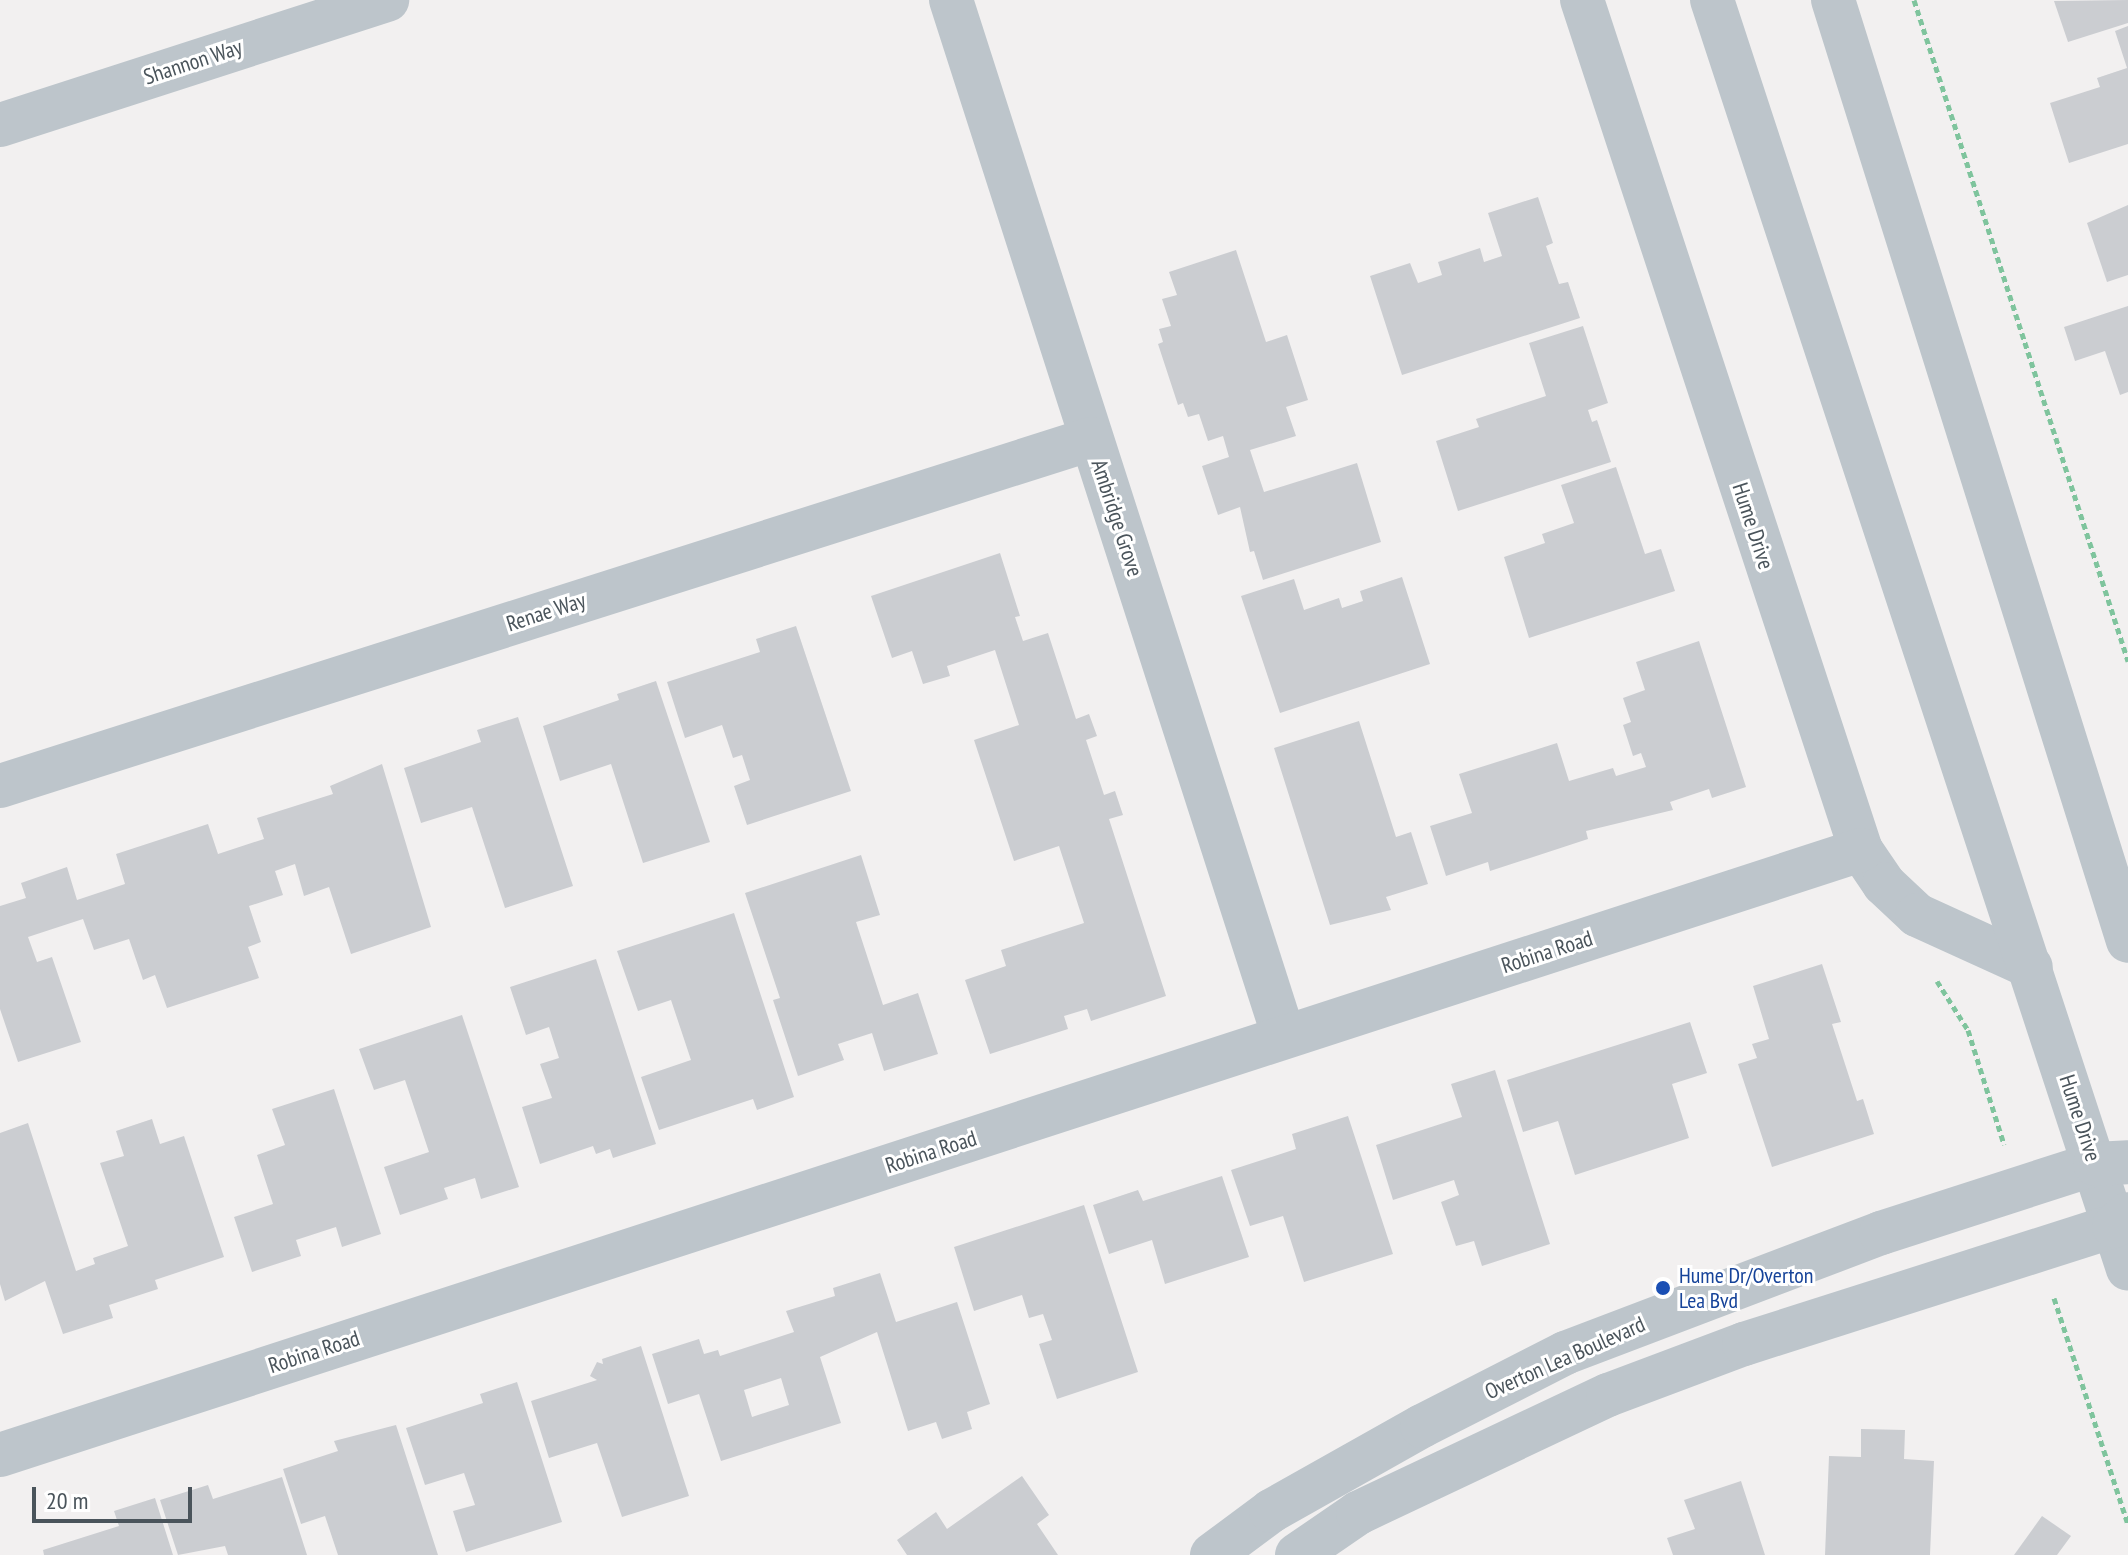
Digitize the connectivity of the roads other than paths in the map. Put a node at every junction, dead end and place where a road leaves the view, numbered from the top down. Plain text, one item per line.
1 (387, 0) edge
2 (951, 0) edge
3 (1582, 0) edge
4 (1712, 0) edge
5 (1833, 0) edge
6 (0, 125) edge
7 (1091, 439) junction
8 (0, 786) edge
9 (1861, 850) junction
10 (2128, 941) edge
11 (2031, 967) junction
12 (1284, 1037) junction
13 (2111, 1163) edge
14 (2121, 1220) edge
15 (2128, 1269) edge
16 (0, 1455) edge
17 (1212, 1555) edge
18 (1297, 1555) edge

1 - 6 street, Shannon Way
2 - 7 street, Ambridge Grove
3 - 9 street, Hume Drive
4 - 11 street, Hume Drive
5 - 10 street
7 - 8 street, Renae Way
7 - 12 street, Ambridge Grove
9 - 11 street, Hume Drive
9 - 12 street, Robina Road
11 - 13 street, Hume Drive
12 - 16 street, Robina Road
13 - 14 street, Hume Drive
13 - 17 street, Overton Lea Boulevard
14 - 15 street, Hume Drive
14 - 18 street

